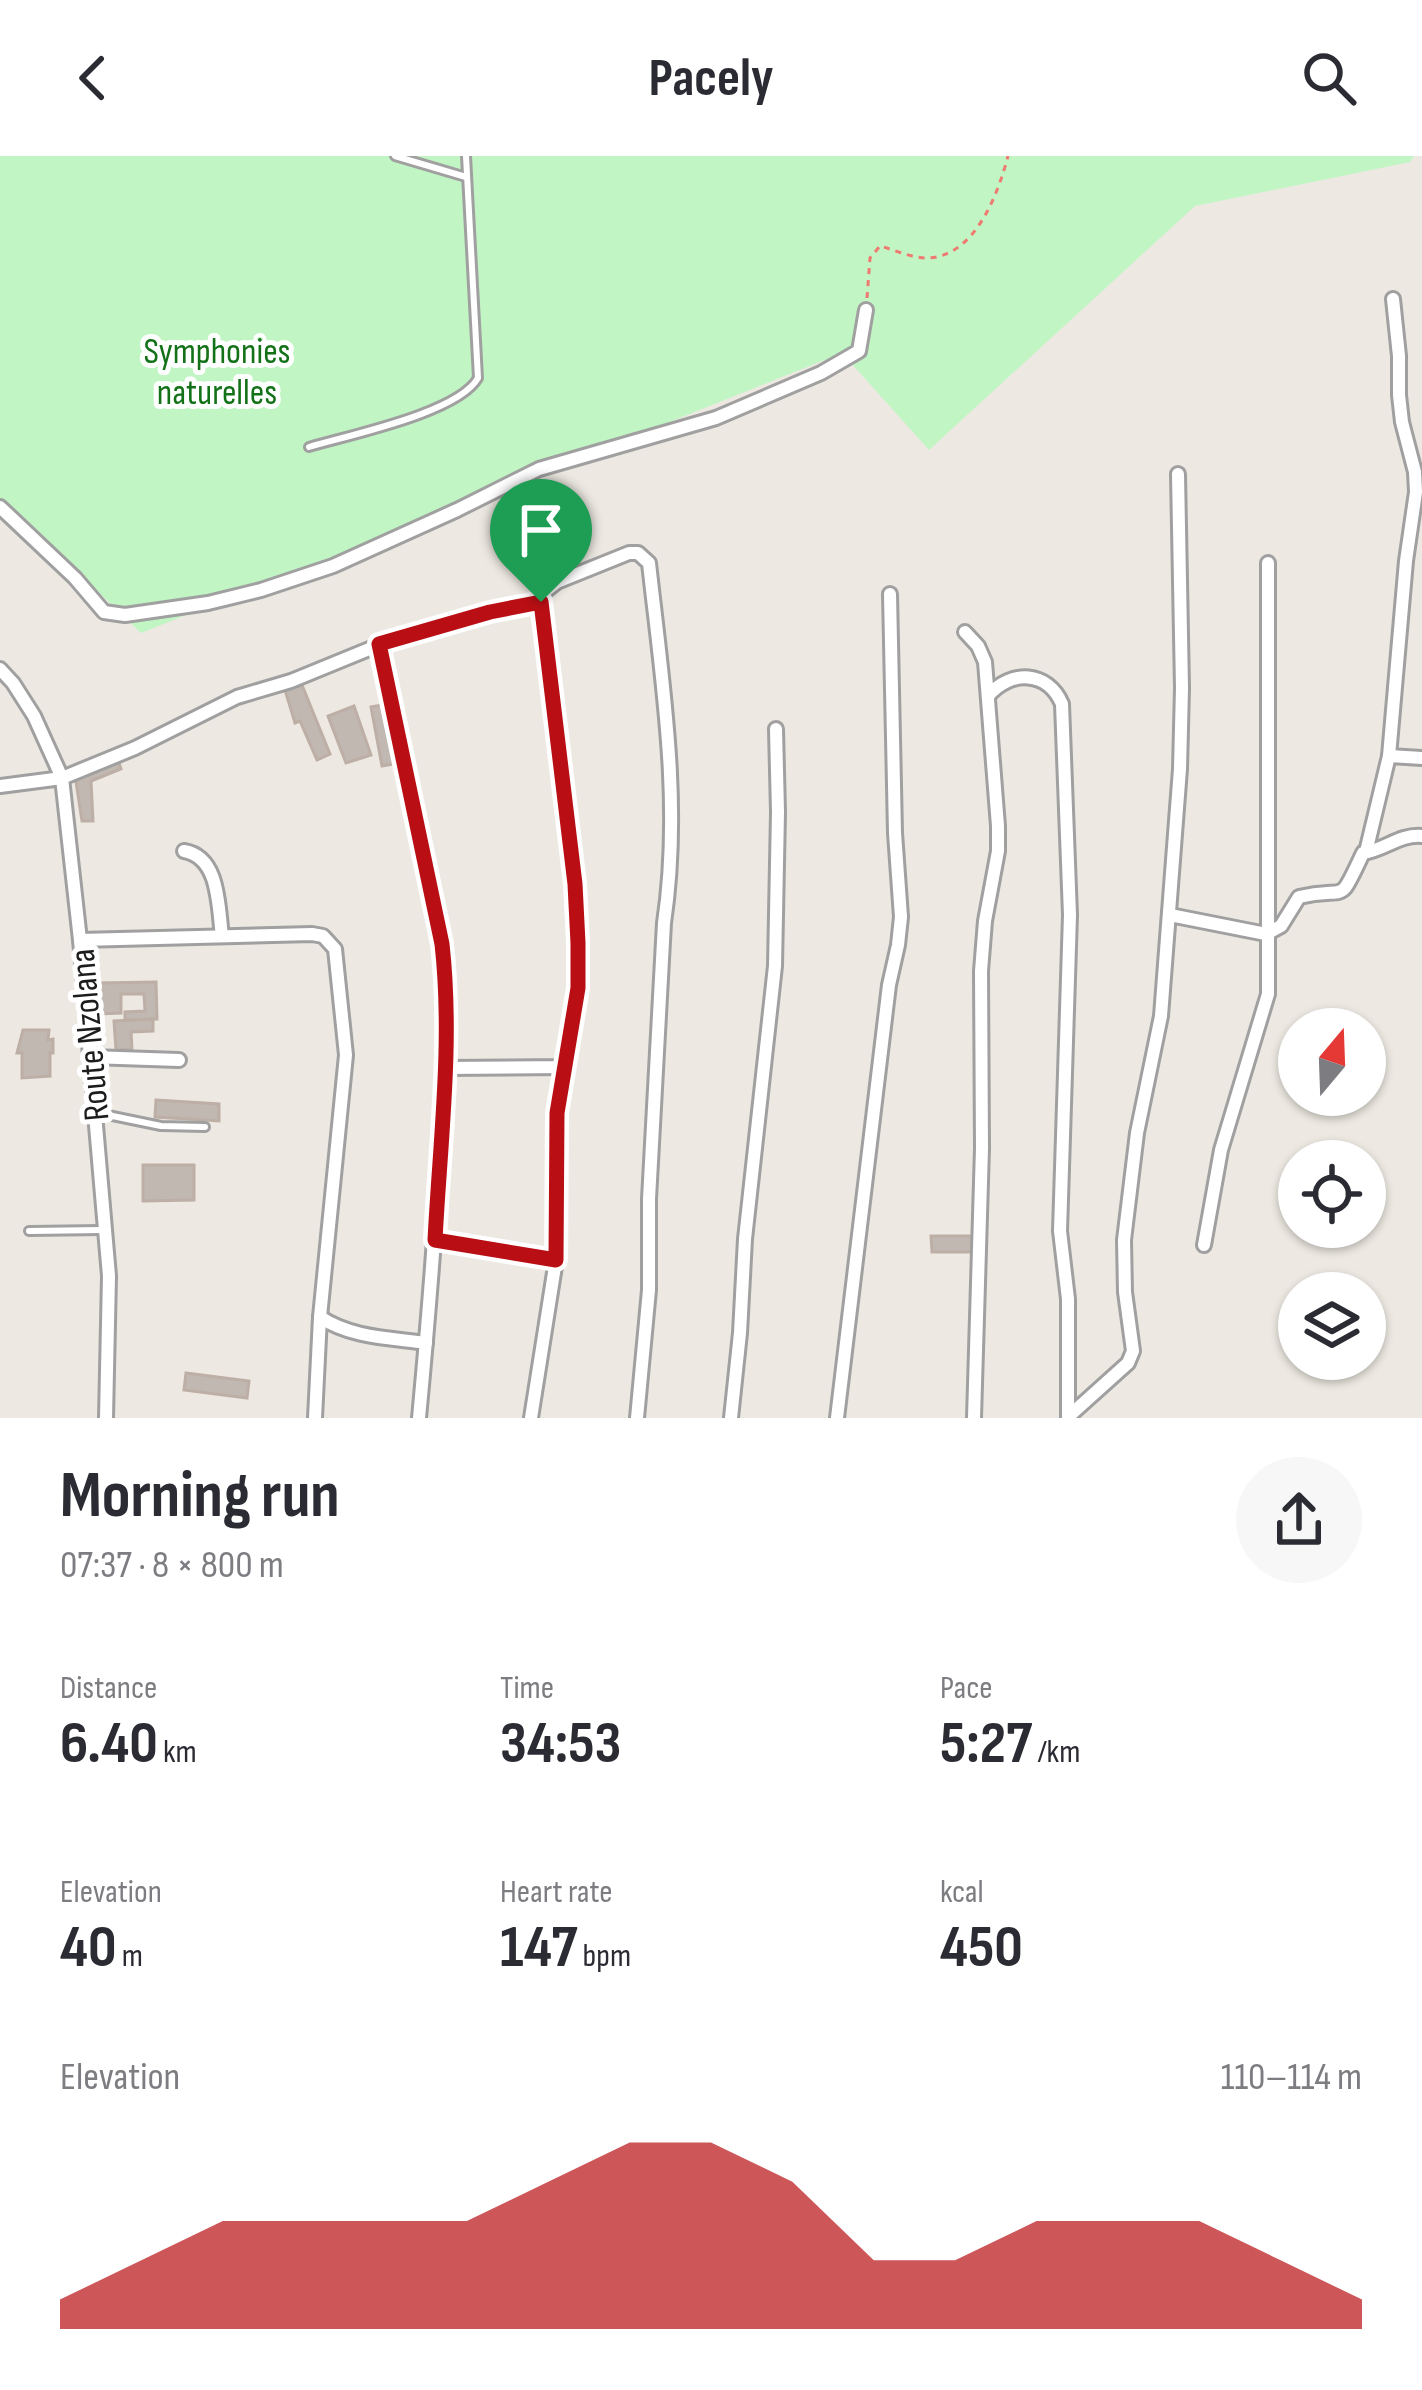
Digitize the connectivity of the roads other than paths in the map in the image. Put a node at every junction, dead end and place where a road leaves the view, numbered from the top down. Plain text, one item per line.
1 (395, 156) edge
2 (466, 156) edge
3 (467, 177) junction
4 (1393, 299) dead end
5 (866, 310) road end
6 (309, 446) dead end
7 (1178, 474) dead end
8 (0, 507) edge
9 (1268, 563) dead end
10 (890, 594) dead end
11 (541, 602) junction
12 (965, 632) dead end
13 (379, 644) junction
14 (0, 669) edge
15 (988, 696) junction
16 (776, 729) dead end
17 (1390, 756) junction
18 (1422, 758) edge
19 (62, 778) junction
20 (0, 786) edge
21 (1422, 836) edge
22 (184, 851) dead end
23 (1366, 851) junction
24 (1170, 915) junction
25 (1266, 934) junction
26 (222, 937) junction
27 (80, 940) junction
28 (90, 1057) junction
29 (179, 1060) dead end
30 (444, 1067) junction
31 (565, 1067) junction
32 (95, 1113) junction
33 (205, 1127) dead end
34 (105, 1230) junction
35 (28, 1231) dead end
36 (435, 1240) junction
37 (1204, 1245) dead end
38 (556, 1260) junction
39 (320, 1317) junction
40 (426, 1343) junction
41 (106, 1418) edge
42 (315, 1418) edge
43 (419, 1418) edge
44 (531, 1418) edge
45 (637, 1418) edge
46 (731, 1418) edge
47 (837, 1418) edge
48 (974, 1418) edge
49 (1068, 1418) edge

1 - 3 lane
2 - 3 lane
3 - 6 lane
4 - 17 street
5 - 8 street
7 - 24 street
9 - 25 street
10 - 47 street
11 - 13 street
11 - 31 street
11 - 45 street
12 - 15 street
13 - 19 street
13 - 30 street
14 - 19 street, Route Nzolana
15 - 48 street
15 - 49 street
16 - 46 street
17 - 18 street
17 - 23 street
19 - 20 street
19 - 27 street, Route Nzolana
21 - 23 street
22 - 26 street
23 - 25 street
24 - 25 street
24 - 49 street
25 - 37 street
26 - 27 street
26 - 39 street
27 - 28 street, Route Nzolana
28 - 29 street
28 - 32 street, Route Nzolana
30 - 31 street
30 - 36 street
31 - 38 street
32 - 33 lane
32 - 34 street, Route Nzolana
34 - 35 lane
34 - 41 street, Route Nzolana
36 - 38 street
36 - 40 street
38 - 44 street
39 - 40 street
39 - 42 street
40 - 43 street

